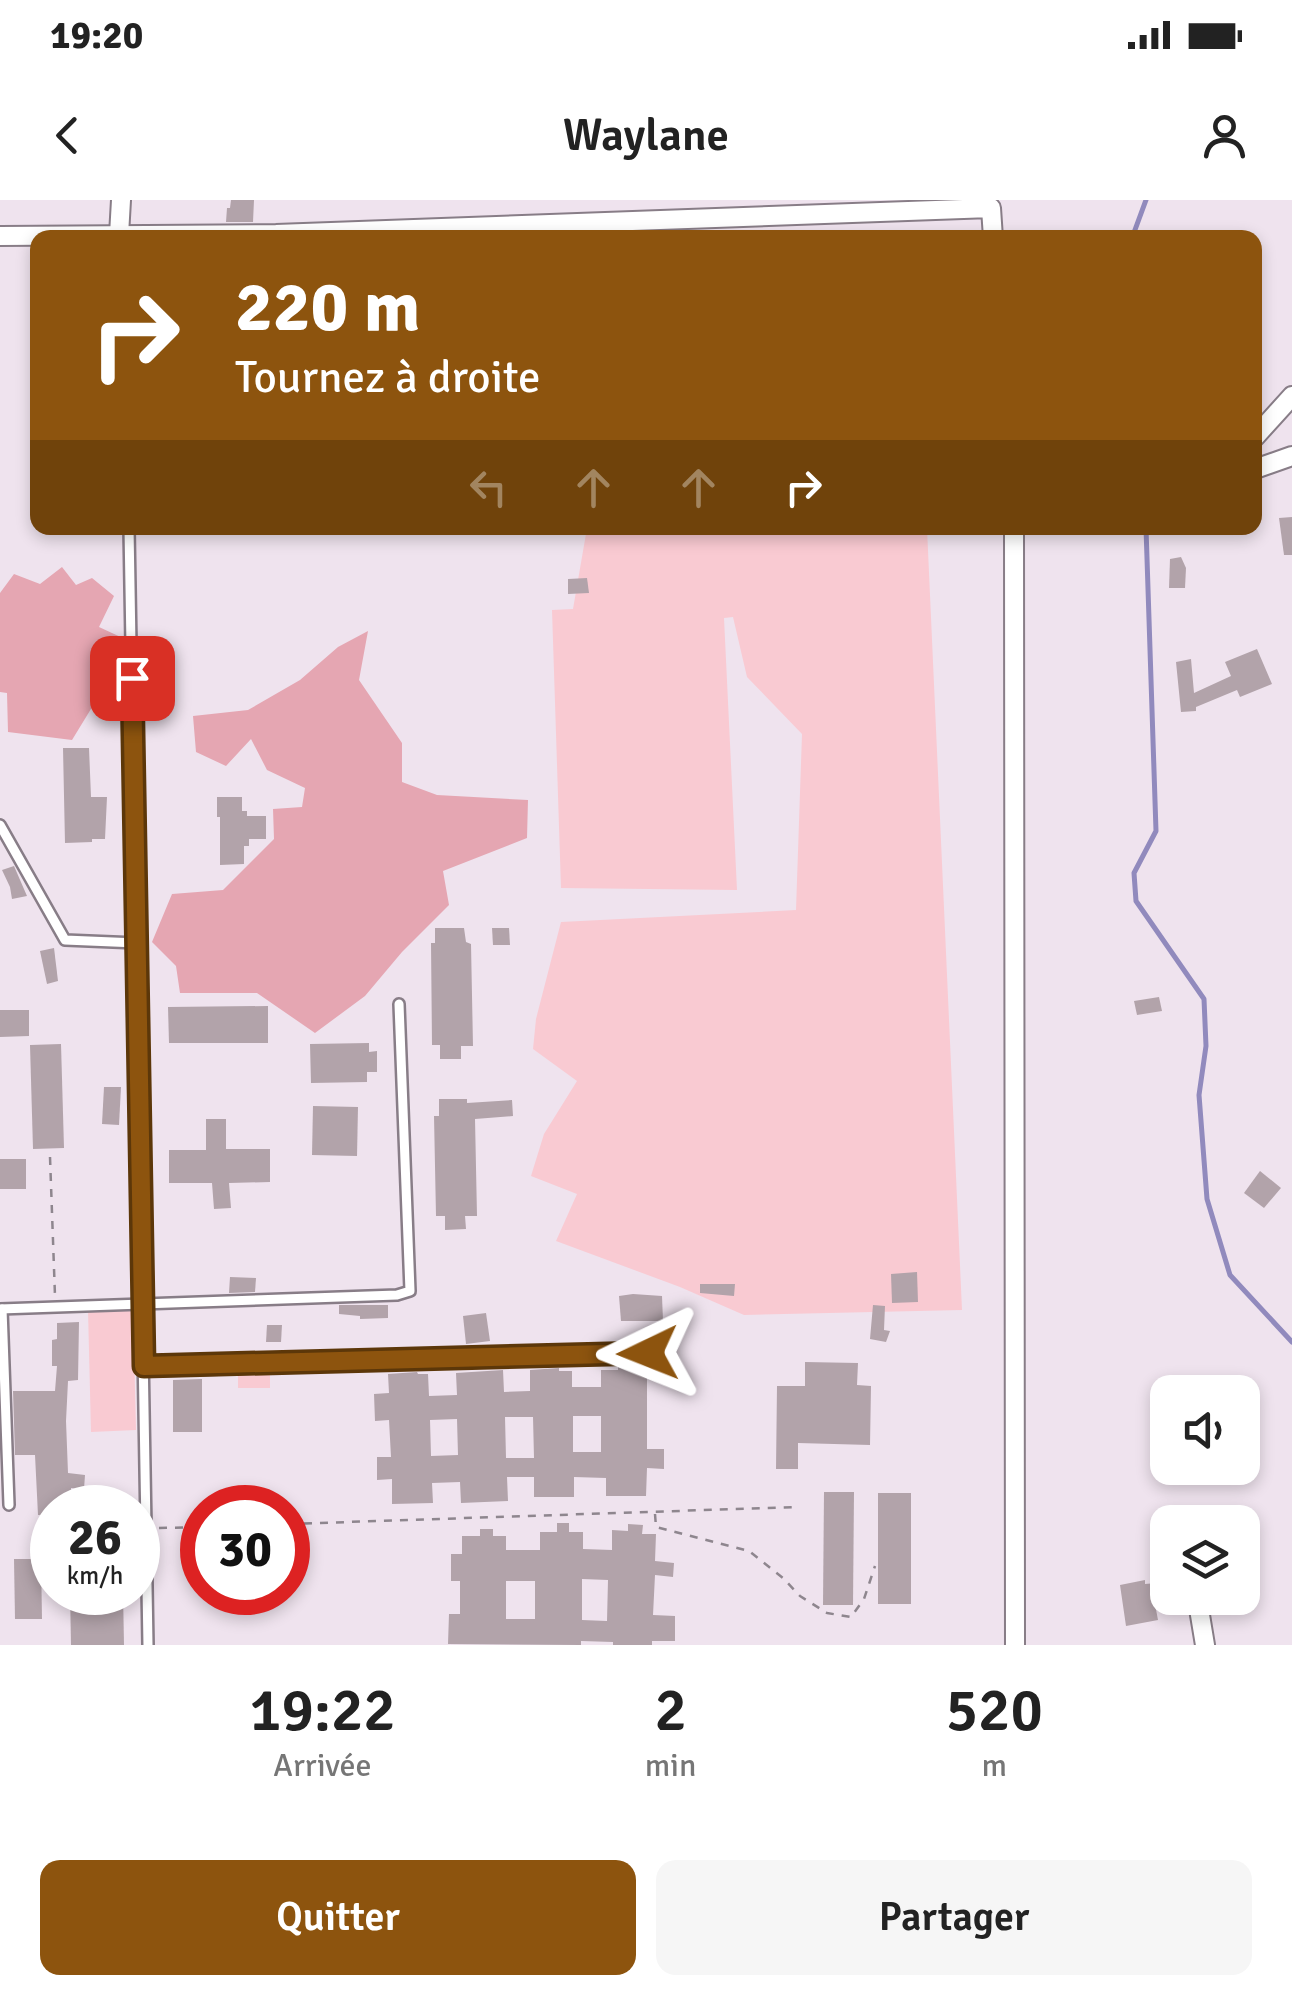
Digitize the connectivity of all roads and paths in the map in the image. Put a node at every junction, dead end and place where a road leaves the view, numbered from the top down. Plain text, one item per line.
1 (122, 200) edge
2 (120, 230) edge
3 (386, 230) edge
4 (993, 230) edge
5 (0, 236) edge
6 (30, 236) edge
7 (1292, 396) edge
8 (1262, 429) edge
9 (1292, 456) edge
10 (1262, 467) edge
11 (129, 535) edge
12 (1014, 535) edge
13 (0, 825) edge
14 (137, 943) junction
15 (399, 1004) dead end
16 (50, 1157) dead end
17 (142, 1305) junction
18 (55, 1307) junction
19 (1, 1309) edge
20 (648, 1353) dead end
21 (144, 1366) junction
22 (145, 1485) edge
23 (8, 1506) dead end
24 (796, 1507) dead end
25 (655, 1512) junction
26 (310, 1523) edge
27 (875, 1566) dead end
28 (147, 1615) edge
29 (1201, 1615) edge
30 (148, 1645) edge
31 (1015, 1645) edge
32 (1205, 1645) edge

1 - 2 street
3 - 4 street
5 - 6 street
7 - 8 street
9 - 10 street
11 - 14 lane
12 - 31 street
13 - 14 lane
14 - 17 lane
15 - 17 lane
16 - 18 path
17 - 18 lane
17 - 21 lane
18 - 19 lane
19 - 23 lane
20 - 21 street
21 - 22 lane
24 - 25 path
25 - 26 path
25 - 27 path
28 - 30 lane
29 - 32 street

